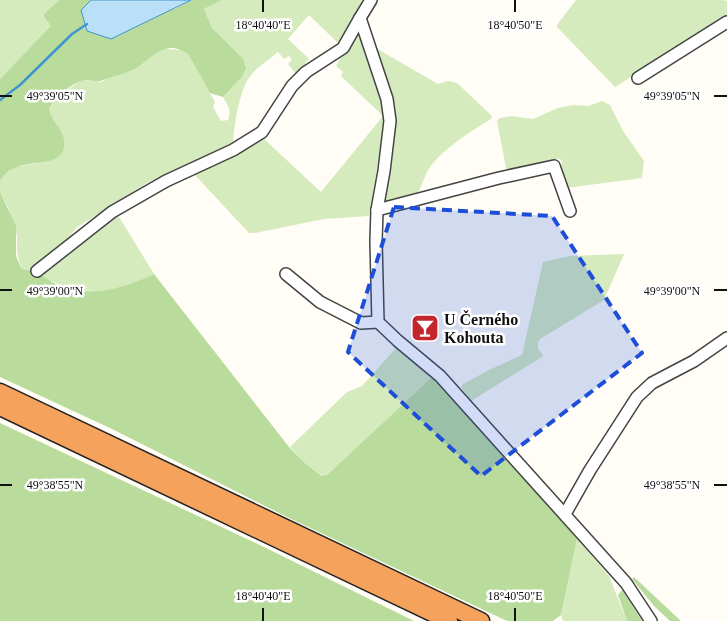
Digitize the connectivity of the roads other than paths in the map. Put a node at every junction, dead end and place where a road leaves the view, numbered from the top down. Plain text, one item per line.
1 (371, 0) edge
2 (360, 18) junction
3 (727, 22) edge
4 (638, 78) dead end
5 (377, 210) junction
6 (570, 211) dead end
7 (37, 271) dead end
8 (286, 274) dead end
9 (378, 322) junction
10 (727, 338) edge
11 (0, 392) edge
12 (0, 407) edge
13 (564, 514) junction
14 (450, 621) edge
15 (481, 621) edge
16 (651, 621) edge

1 - 2 street
2 - 5 street
2 - 7 street
3 - 4 street
5 - 6 street
5 - 9 street
8 - 9 street
9 - 13 street
10 - 13 street
11 - 15 highway
12 - 14 highway
13 - 16 street

